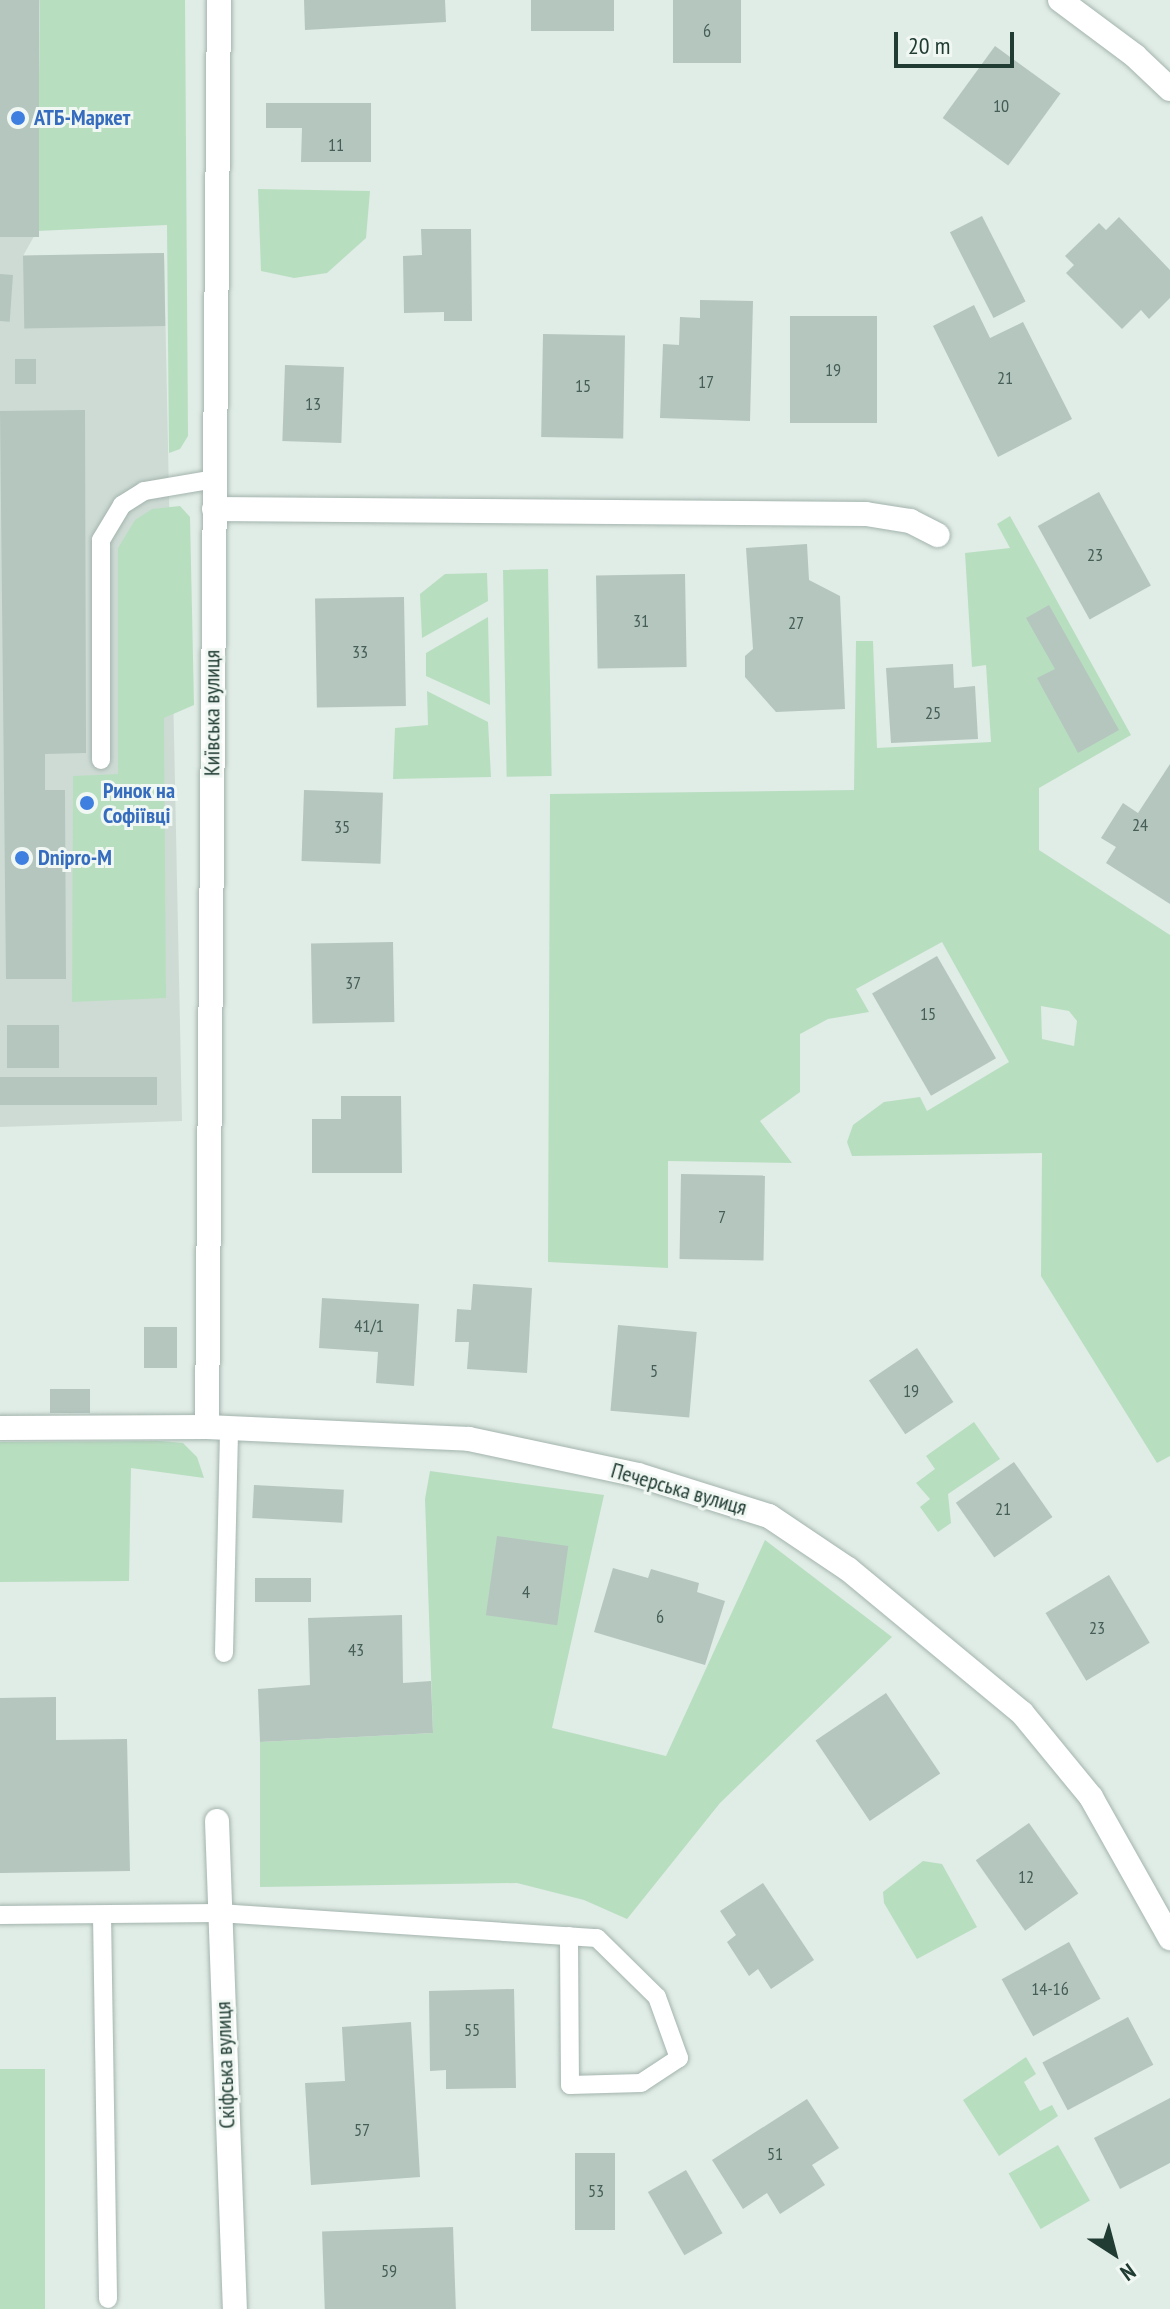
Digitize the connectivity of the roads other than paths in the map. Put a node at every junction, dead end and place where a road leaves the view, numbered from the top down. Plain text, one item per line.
1 (219, 0) edge
2 (1060, 0) edge
3 (1170, 89) edge
4 (214, 479) junction
5 (214, 509) junction
6 (938, 535) dead end
7 (101, 760) dead end
8 (218, 1427) junction
9 (0, 1428) edge
10 (224, 1653) dead end
11 (217, 1821) dead end
12 (219, 1913) junction
13 (0, 1915) edge
14 (102, 1915) junction
15 (569, 1936) junction
16 (1170, 1938) edge
17 (108, 2299) dead end
18 (235, 2309) edge

1 - 4 street, Київська вулиця
2 - 3 street
4 - 5 street, Київська вулиця
4 - 7 lane
5 - 6 street
5 - 8 street, Київська вулиця
8 - 9 street, Печерська вулиця
8 - 10 lane
8 - 16 street, Печерська вулиця
11 - 12 street, Скіфська вулиця
12 - 14 lane
12 - 15 lane
12 - 18 street, Скіфська вулиця
13 - 14 lane
14 - 17 lane
15 - 15 lane

